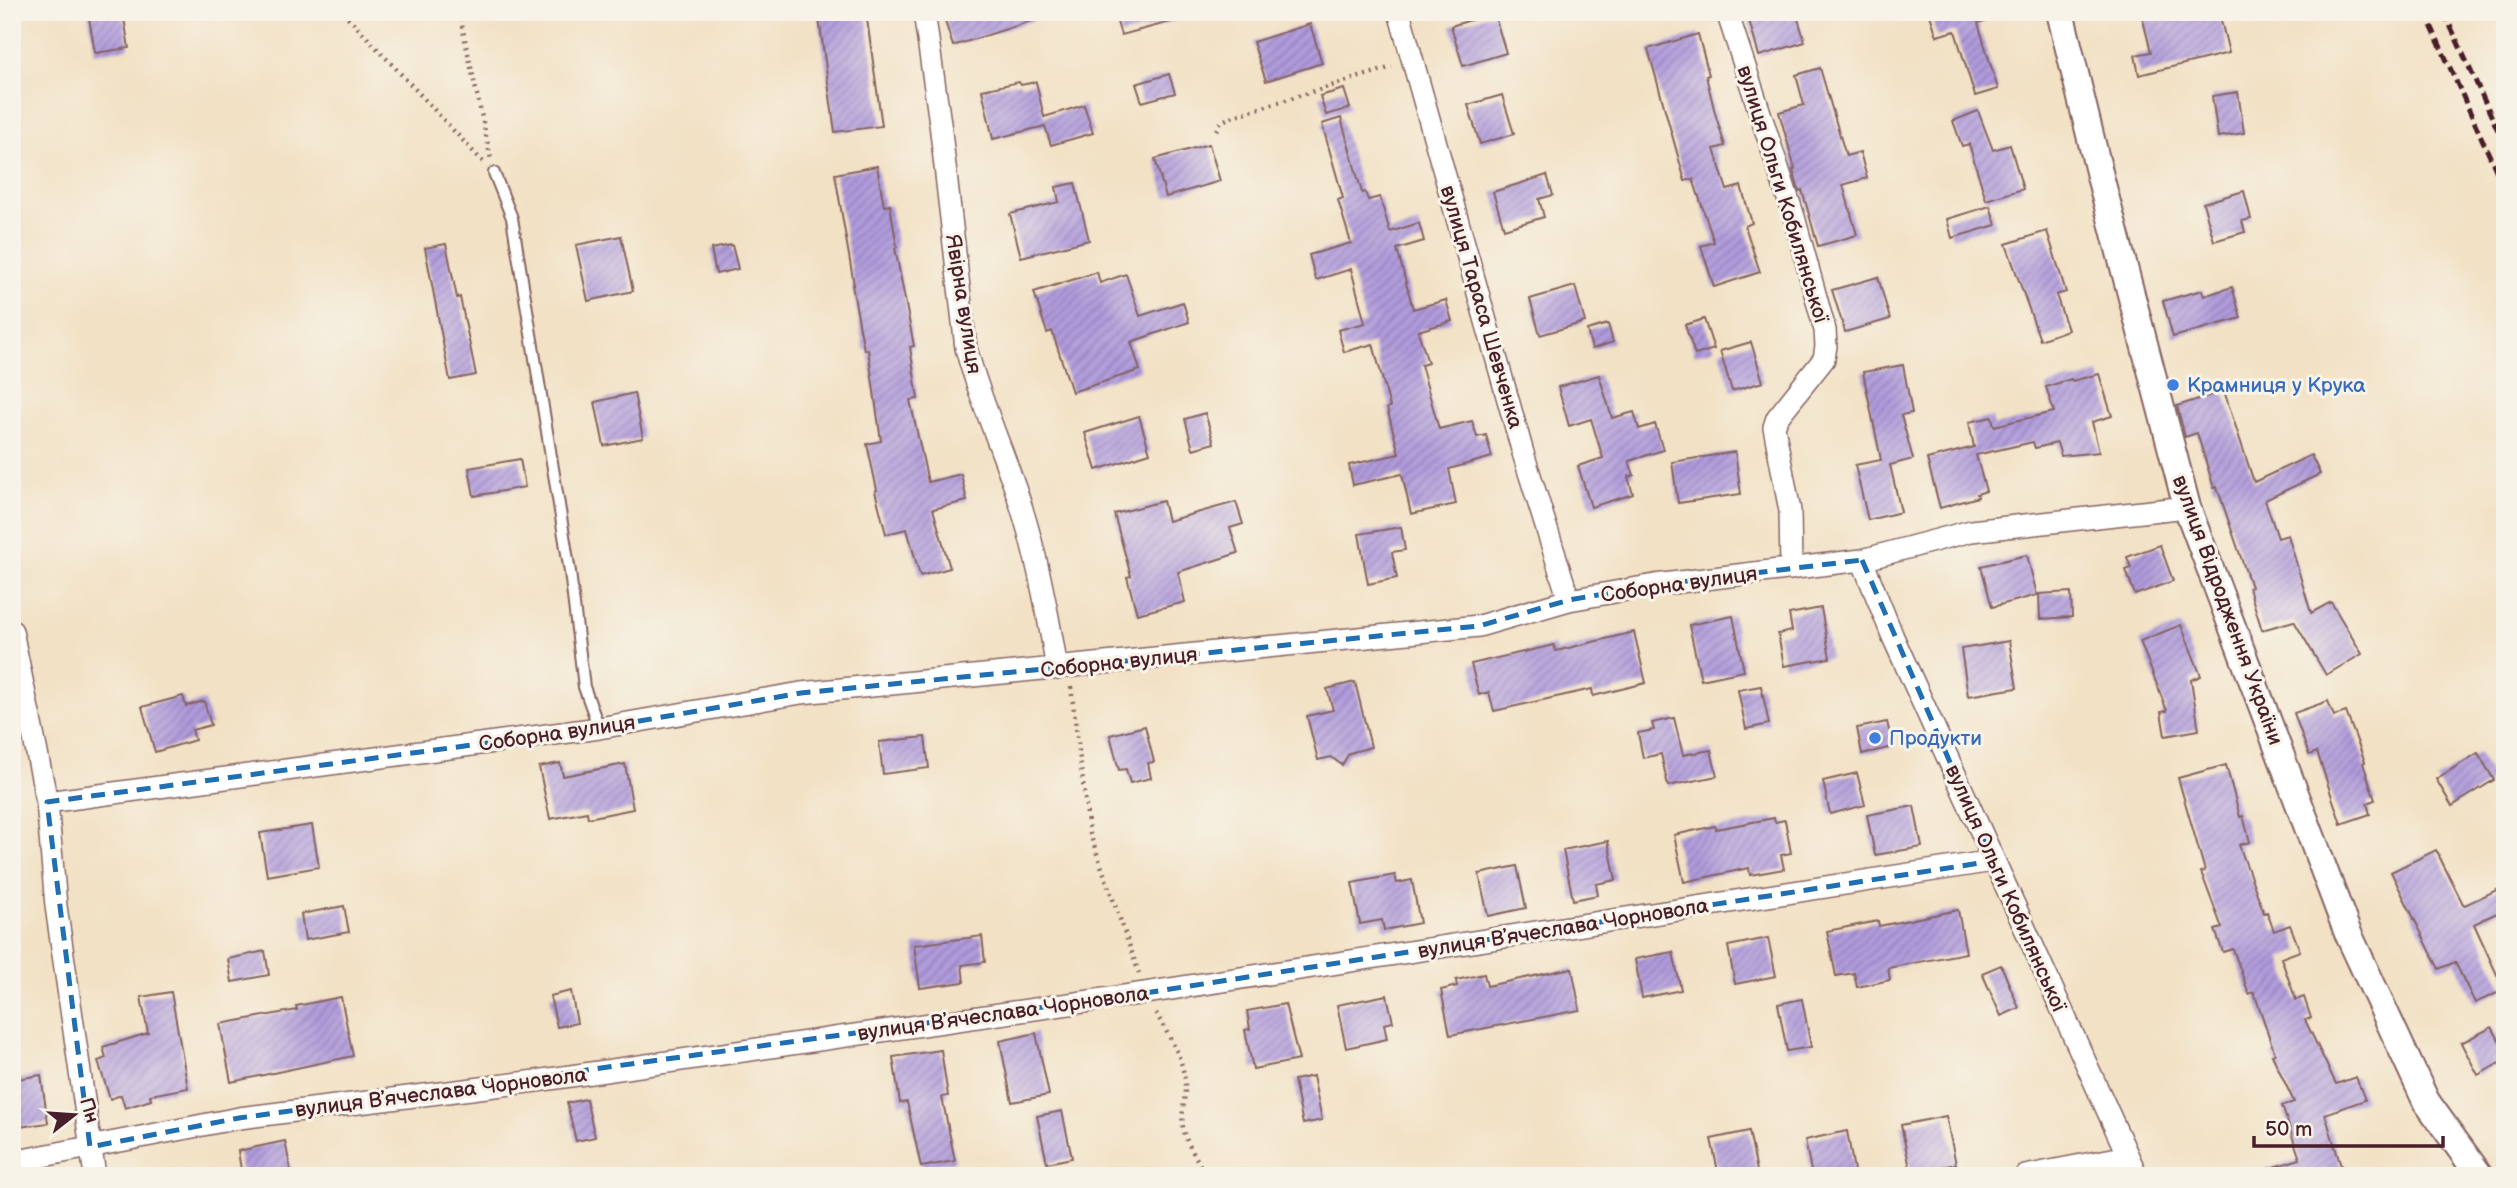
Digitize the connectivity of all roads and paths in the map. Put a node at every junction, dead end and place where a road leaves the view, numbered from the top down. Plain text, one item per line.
1 (343, 12) edge
2 (459, 12) edge
3 (925, 12) edge
4 (1399, 12) edge
5 (1727, 12) edge
6 (2060, 12) edge
7 (1412, 60) junction
8 (1216, 130) dead end
9 (494, 173) junction
10 (2187, 507) junction
11 (1862, 560) junction
12 (1791, 569) junction
13 (1569, 600) junction
14 (12, 631) edge
15 (1063, 668) junction
16 (599, 728) junction
17 (47, 802) junction
18 (1993, 861) junction
19 (1146, 993) junction
20 (90, 1147) junction
21 (2128, 1156) junction
22 (12, 1162) edge
23 (95, 1176) edge
24 (1205, 1176) edge
25 (2025, 1176) edge
26 (2137, 1176) edge
27 (2480, 1176) edge

1 - 9 path
2 - 9 path
3 - 15 street, Явірна вулиця
4 - 7 street, вулиця Тараса Шевченка
5 - 12 street, вулиця Ольги Кобилянської
6 - 10 street, вулиця Відродження України
7 - 8 path
7 - 13 street, вулиця Тараса Шевченка
9 - 16 lane
10 - 11 street, Соборна вулиця
10 - 27 street, вулиця Відродження України
11 - 12 street, Соборна вулиця
11 - 18 street, вулиця Ольги Кобилянської
12 - 13 street, Соборна вулиця
13 - 15 street, Соборна вулиця
14 - 17 street
15 - 16 street, Соборна вулиця
15 - 19 path
16 - 17 street, Соборна вулиця
17 - 20 street
18 - 19 street, вулиця Вʼячеслава Чорновола
18 - 21 street, вулиця Ольги Кобилянської
19 - 20 street, вулиця Вʼячеслава Чорновола
19 - 24 path
20 - 22 street, вулиця Вʼячеслава Чорновола
20 - 23 street
21 - 25 street
21 - 26 street, вулиця Ольги Кобилянської

